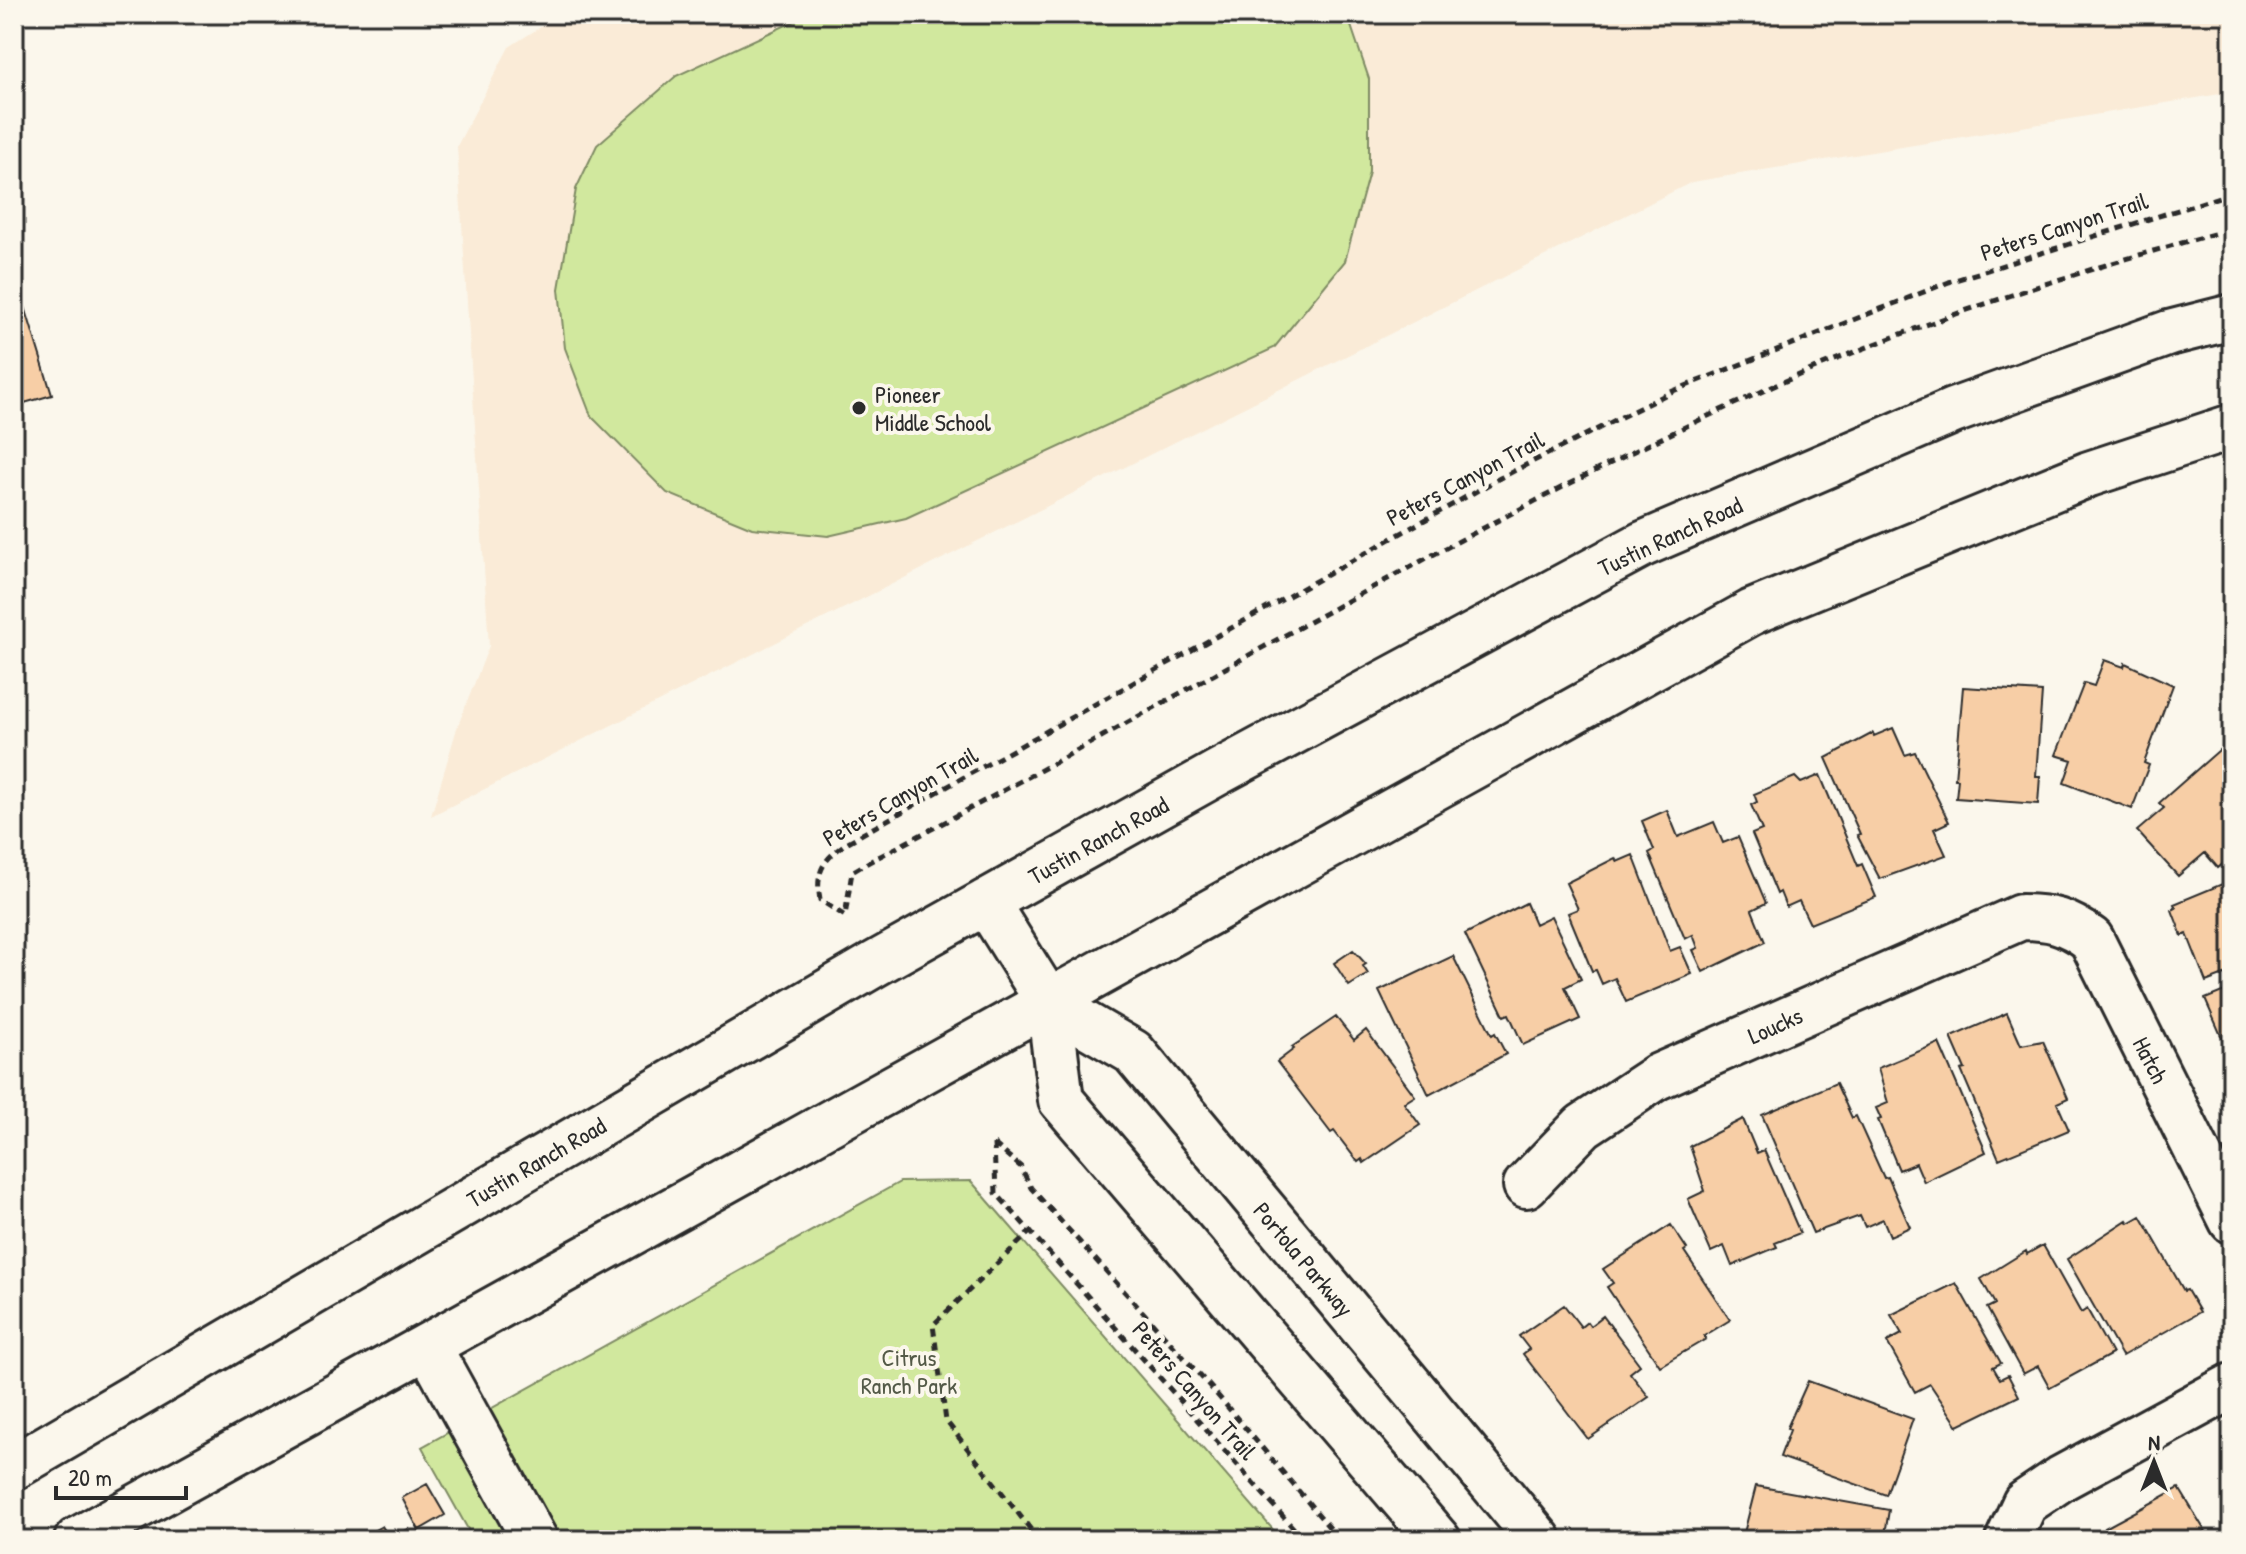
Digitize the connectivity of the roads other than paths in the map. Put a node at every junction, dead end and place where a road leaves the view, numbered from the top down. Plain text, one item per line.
1 (2232, 317) edge
2 (2232, 427) edge
3 (986, 902) junction
4 (2052, 917) joint
5 (1049, 1003) junction
6 (1526, 1185) dead end
7 (2232, 1221) edge
8 (428, 1346) junction
9 (2232, 1386) edge
10 (14, 1467) edge
11 (2008, 1538) edge
12 (77, 1540) edge
13 (535, 1540) edge
14 (1438, 1540) edge
15 (1539, 1540) edge

1 - 3 main road, Tustin Ranch Road
2 - 5 main road
3 - 5 main road, Portola Parkway
3 - 10 main road, Tustin Ranch Road
4 - 6 main road, Loucks
4 - 7 main road, Hatch
5 - 8 main road
5 - 14 main road, Portola Parkway
5 - 15 main road, Portola Parkway
8 - 12 main road
8 - 13 main road
9 - 11 main road

